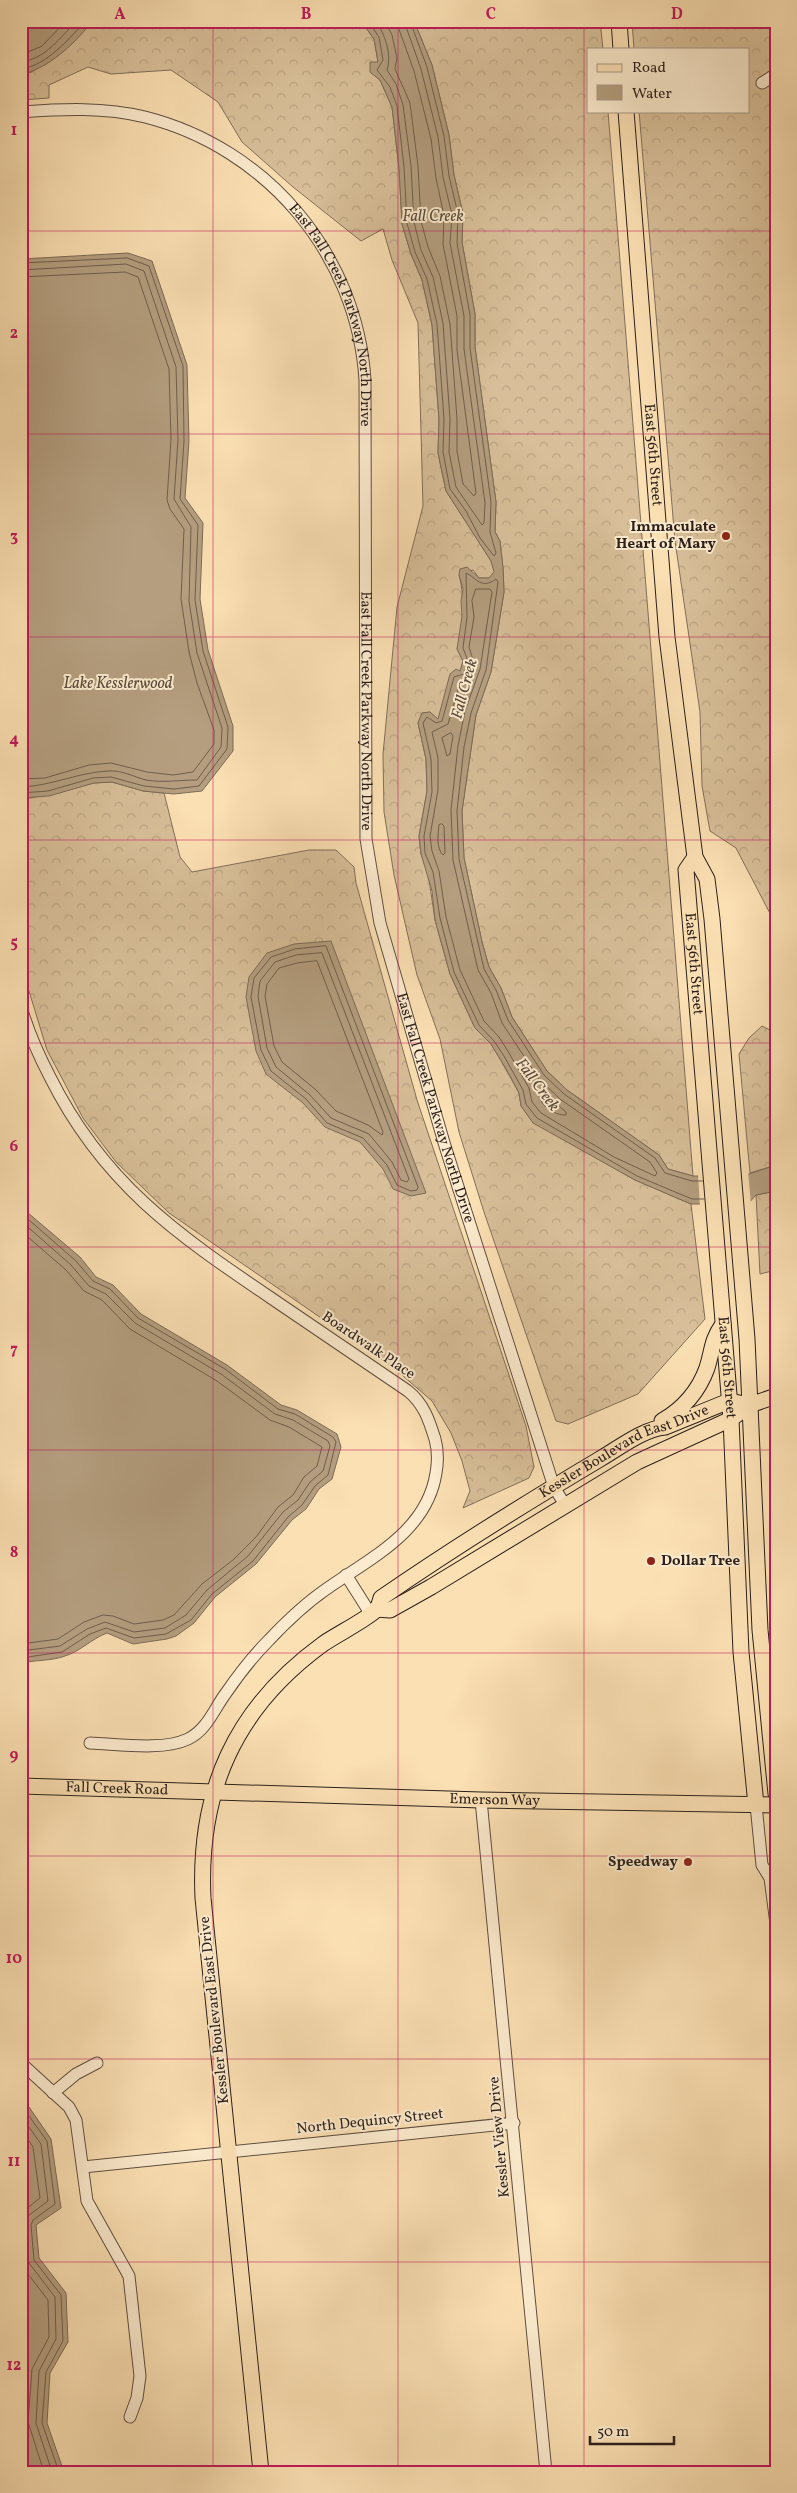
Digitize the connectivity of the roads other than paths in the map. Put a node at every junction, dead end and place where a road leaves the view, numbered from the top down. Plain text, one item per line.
1 (619, 21) edge
2 (621, 48) edge
3 (776, 74) edge
4 (762, 83) dead end
5 (21, 112) edge
6 (626, 112) edge
7 (695, 857) junction
8 (21, 1007) edge
9 (723, 1324) junction
10 (776, 1396) edge
11 (729, 1401) junction
12 (750, 1405) junction
13 (731, 1419) junction
14 (657, 1427) junction
15 (554, 1487) junction
16 (565, 1505) junction
17 (346, 1575) junction
18 (373, 1611) junction
19 (90, 1743) dead end
20 (21, 1786) edge
21 (214, 1792) junction
22 (776, 1794) edge
23 (481, 1800) junction
24 (756, 1805) junction
25 (776, 1805) edge
26 (773, 1874) edge
27 (776, 1924) edge
28 (21, 2063) edge
29 (97, 2063) dead end
30 (53, 2093) junction
31 (514, 2123) junction
32 (229, 2151) junction
33 (83, 2167) junction
34 (130, 2418) dead end
35 (261, 2472) edge
36 (546, 2472) edge

1 - 2 main road
3 - 4 street
5 - 15 street, East Fall Creek Parkway North Drive
6 - 7 main road, East 56th Street
7 - 9 main road, East 56th Street
7 - 12 main road, East 56th Street
8 - 17 street, Boardwalk Place
9 - 11 main road, East 56th Street
9 - 14 main road
10 - 12 main road
11 - 12 main road, Kessler Boulevard East Drive
11 - 13 main road, East 56th Street
11 - 14 main road, Kessler Boulevard East Drive
12 - 13 main road, Kessler Boulevard East Drive
12 - 22 main road, East 56th Street
13 - 16 main road, Kessler Boulevard East Drive
13 - 24 main road, East 56th Street
14 - 15 main road, Kessler Boulevard East Drive
15 - 16 street, East Fall Creek Parkway North Drive
15 - 18 main road, Kessler Boulevard East Drive
16 - 18 main road, Kessler Boulevard East Drive
17 - 18 street
17 - 19 street, Boardwalk Place
18 - 21 main road, Kessler Boulevard East Drive
20 - 21 main road, Fall Creek Road
21 - 23 main road, Emerson Way
21 - 32 main road, Kessler Boulevard East Drive
23 - 24 main road, Emerson Way
23 - 31 street, Kessler View Drive
24 - 25 main road, Emerson Way
24 - 26 street, East 56th Street
26 - 27 street, East 56th Street
28 - 30 street
29 - 30 street
30 - 33 street
31 - 32 street, North Dequincy Street
31 - 36 street, Kessler View Drive
32 - 33 street, North Dequincy Street
32 - 35 main road, Kessler Boulevard East Drive
33 - 34 street

